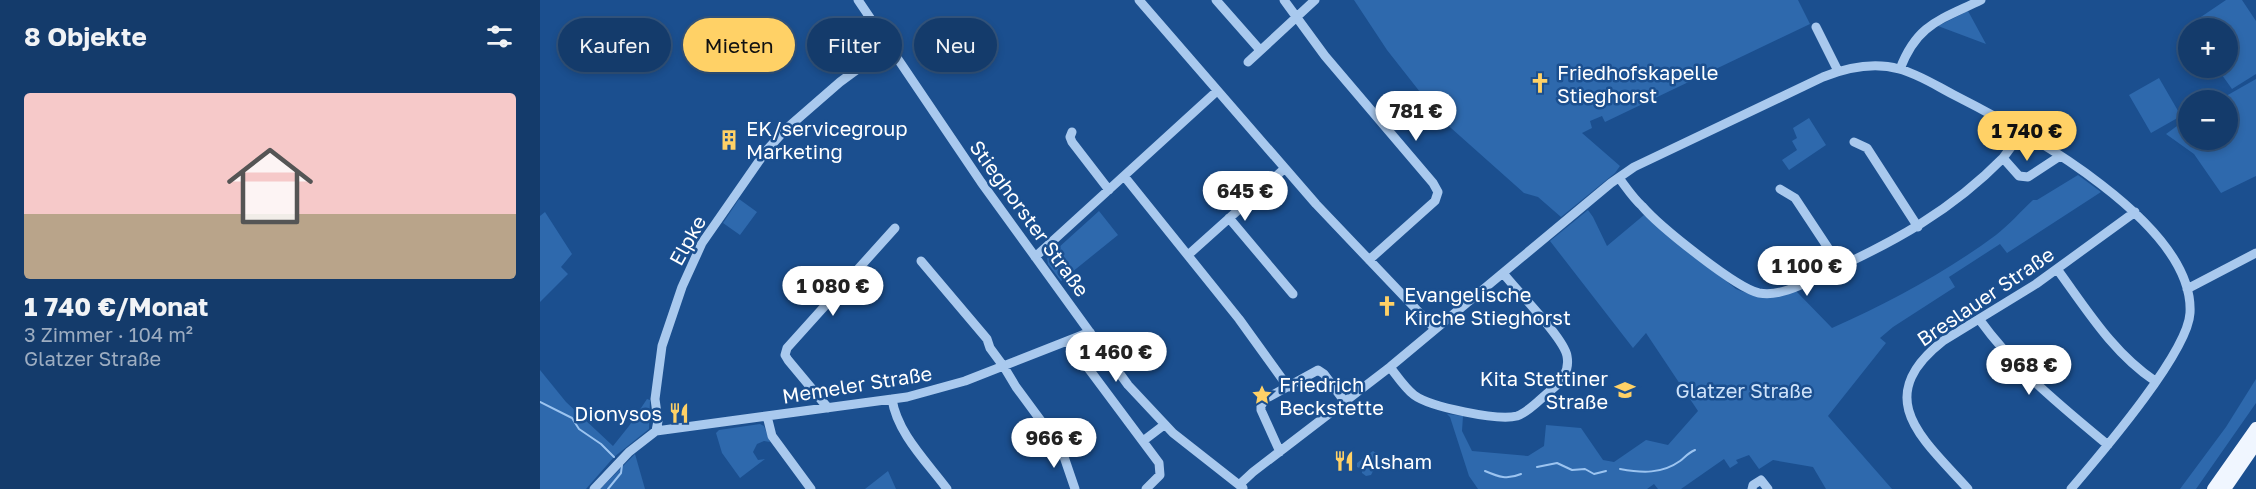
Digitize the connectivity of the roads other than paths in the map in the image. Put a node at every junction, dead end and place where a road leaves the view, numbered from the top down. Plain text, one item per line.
1 (1138, 0) edge
2 (1216, 0) edge
3 (1284, 0) edge
4 (1315, 0) edge
5 (1981, 0) edge
6 (861, 1) edge
7 (1296, 16) junction
8 (871, 18) edge
9 (1816, 27) dead end
10 (1260, 50) junction
11 (1248, 62) dead end
12 (902, 66) edge
13 (1900, 69) junction
14 (1839, 71) junction
15 (853, 72) edge
16 (1217, 91) junction
17 (1072, 132) dead end
18 (2022, 132) junction
19 (1854, 142) dead end
20 (2060, 156) junction
21 (2003, 158) junction
22 (1284, 169) junction
23 (1124, 176) junction
24 (1618, 178) junction
25 (1780, 189) dead end
26 (1109, 190) junction
27 (2135, 212) junction
28 (1229, 218) junction
29 (1918, 226) junction
30 (895, 228) dead end
31 (2256, 253) edge
32 (1188, 255) junction
33 (1035, 257) junction
34 (1369, 260) junction
35 (921, 261) dead end
36 (1840, 266) junction
37 (2057, 269) junction
38 (1503, 273) junction
39 (2187, 289) junction
40 (1293, 294) dead end
41 (1979, 319) junction
42 (1435, 329) junction
43 (1090, 332) junction
44 (1068, 341) junction
45 (1004, 367) junction
46 (1390, 367) junction
47 (2156, 381) junction
48 (1288, 387) junction
49 (892, 399) junction
50 (1345, 402) junction
51 (828, 408) junction
52 (767, 416) junction
53 (1164, 425) junction
54 (2256, 428) edge
55 (656, 431) junction
56 (1143, 441) junction
57 (2256, 444) edge
58 (2108, 445) junction
59 (1280, 452) junction
60 (1074, 485) edge
61 (1242, 487) edge
62 (594, 489) edge
63 (811, 489) edge
64 (947, 489) edge
65 (1146, 489) edge
66 (1752, 489) edge
67 (1768, 489) edge
68 (1968, 489) edge
69 (2071, 489) edge
70 (2212, 489) edge
71 (2225, 489) edge

1 - 16 street
2 - 10 street
3 - 7 street
4 - 7 street
5 - 13 street
6 - 8 street, Stieghorster Straße
7 - 10 street
7 - 34 street
9 - 14 street
10 - 11 street
12 - 33 street, Stieghorster Straße
13 - 14 street
13 - 18 street
14 - 24 street
15 - 55 street, Elpke
16 - 22 street
16 - 23 street
17 - 26 street
18 - 20 street
18 - 21 street
19 - 29 street
20 - 21 street
20 - 27 street
21 - 29 street
22 - 28 street
22 - 34 street
23 - 26 street
23 - 32 street
24 - 36 street
24 - 38 street
25 - 36 street
26 - 33 street
27 - 37 street, Breslauer Straße
27 - 39 street
28 - 32 street
28 - 40 street
29 - 36 street
30 - 51 street
31 - 39 street
32 - 48 street
33 - 43 street, Stieghorster Straße
34 - 42 street
35 - 45 street
37 - 41 street, Breslauer Straße
37 - 47 street
38 - 42 street
38 - 46 street
39 - 47 street
41 - 58 street
41 - 68 street, Breslauer Straße
42 - 46 street
43 - 44 street, Memeler Straße
43 - 53 street, Stieghorster Straße
44 - 45 street, Memeler Straße
44 - 56 street
45 - 49 street, Memeler Straße
45 - 60 street
46 - 50 street
47 - 58 street
48 - 50 street
48 - 59 street
49 - 51 street, Memeler Straße
49 - 64 street
50 - 59 street
51 - 52 street, Memeler Straße
52 - 55 street, Memeler Straße
52 - 63 street
53 - 56 street
53 - 61 street, Stieghorster Straße
54 - 70 main road
55 - 62 street
56 - 65 street
57 - 71 main road
58 - 69 street
59 - 61 street
66 - 67 street

